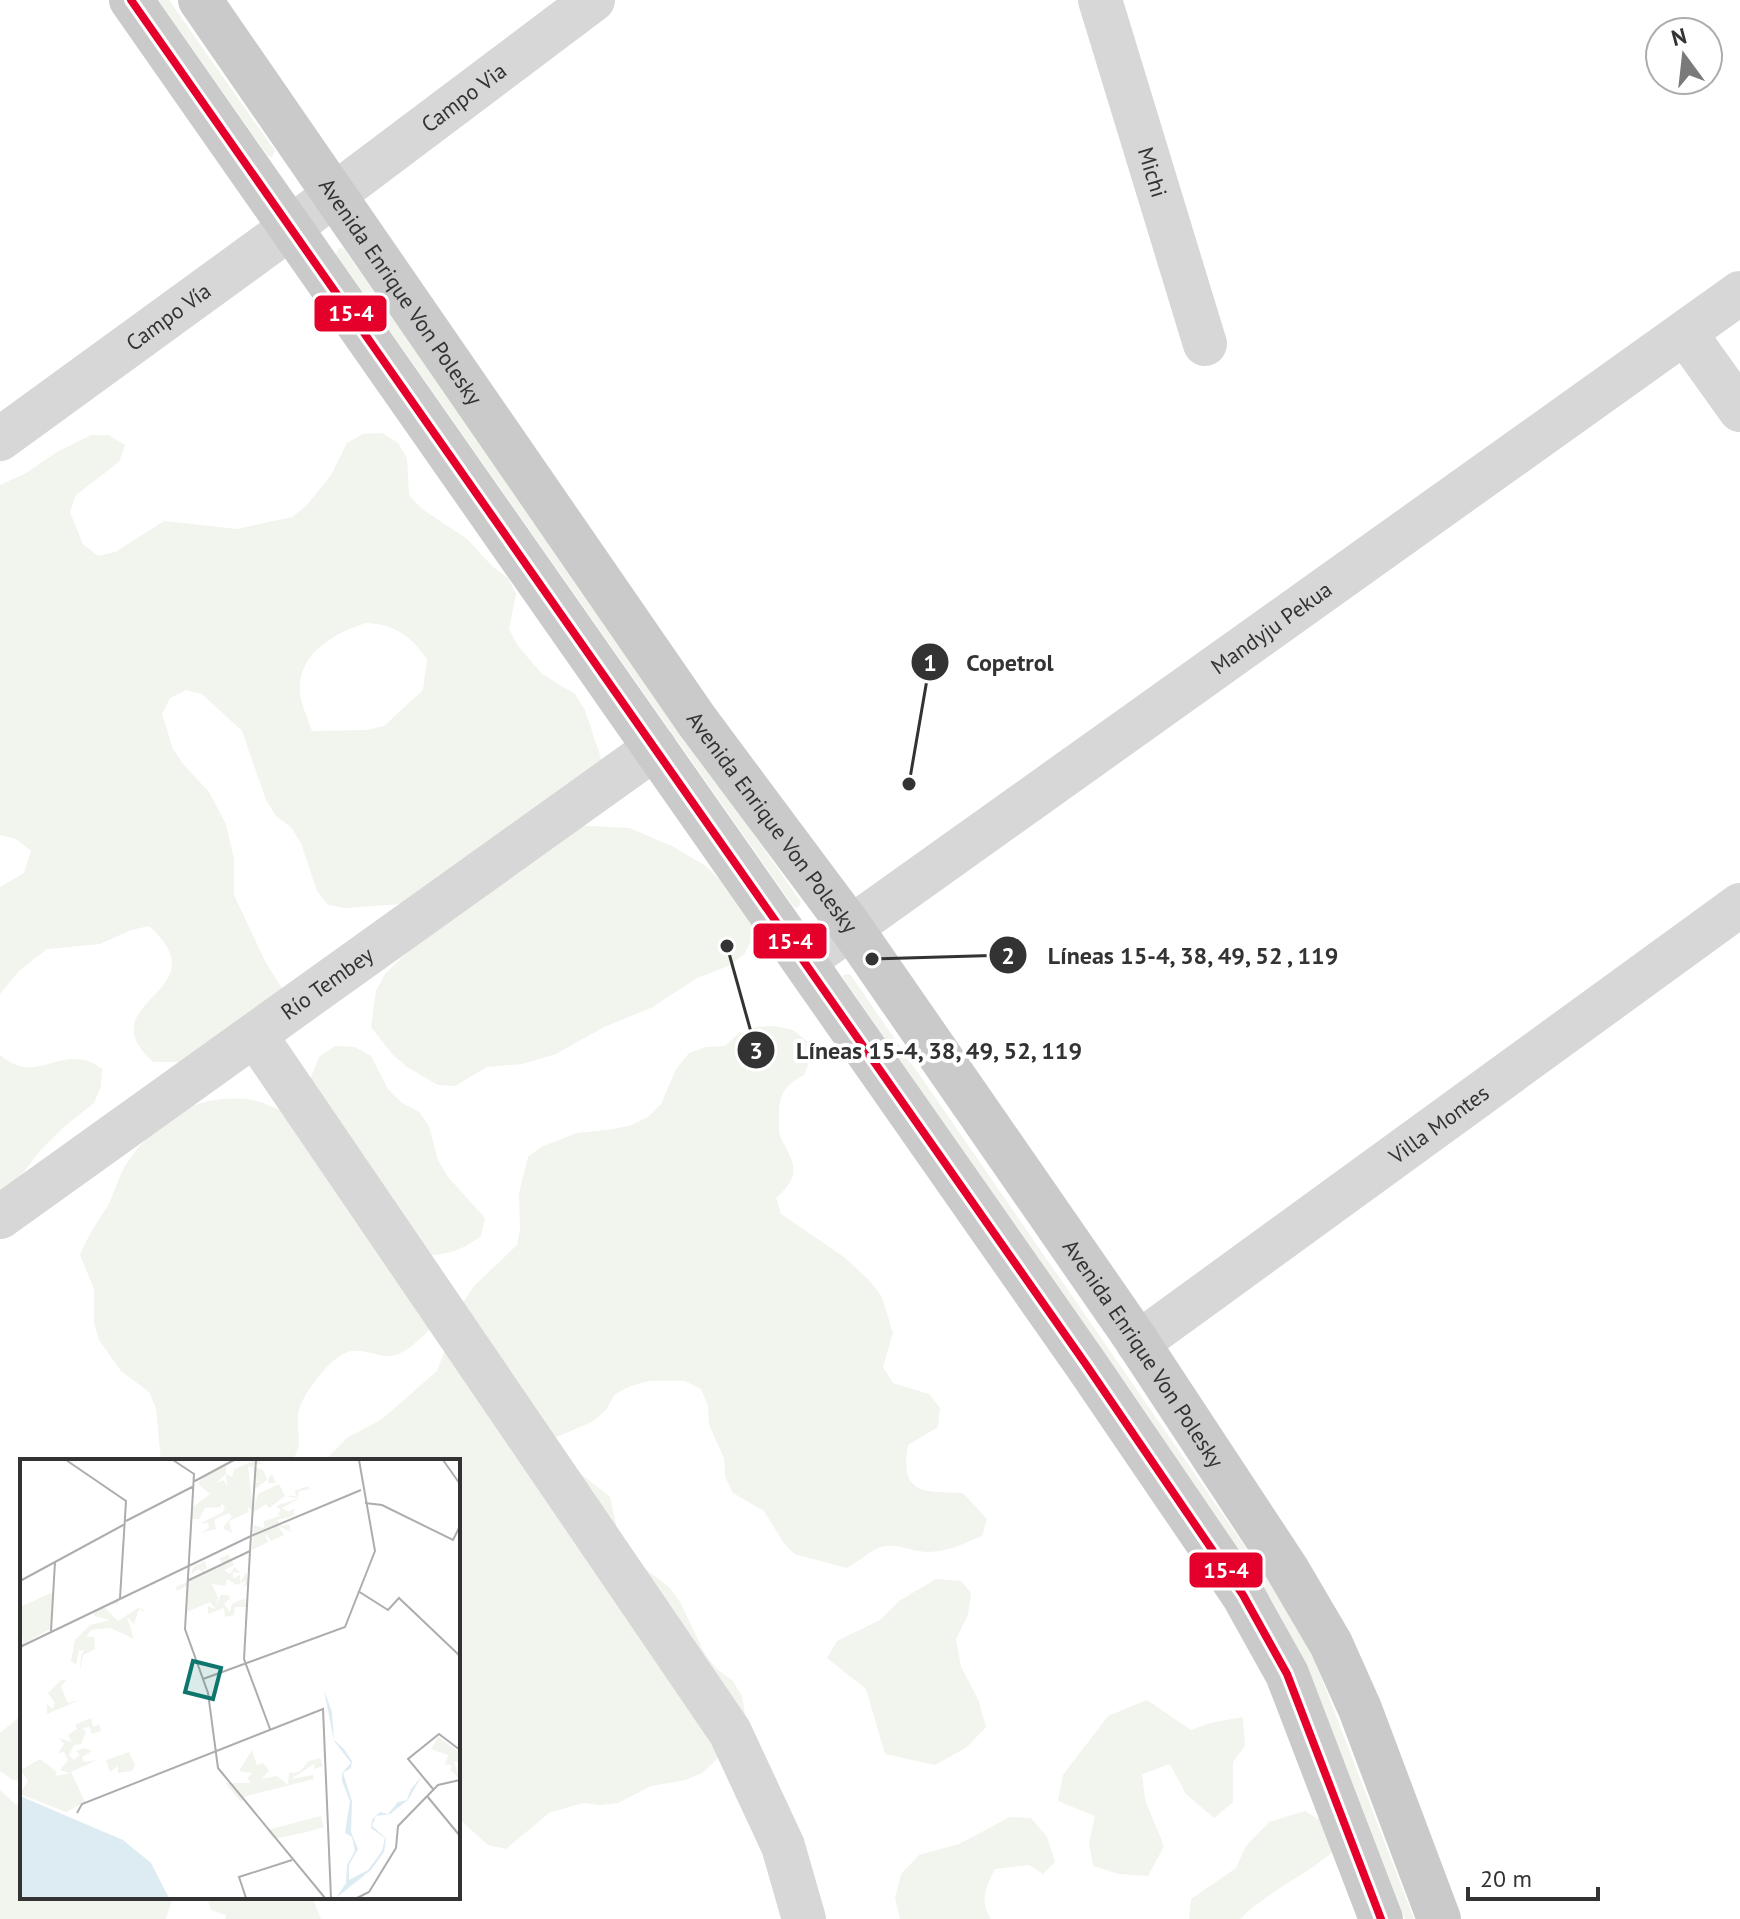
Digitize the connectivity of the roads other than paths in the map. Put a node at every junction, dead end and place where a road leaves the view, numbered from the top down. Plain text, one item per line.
1 (131, 0) edge
2 (200, 0) edge
3 (593, 0) edge
4 (1100, 0) edge
5 (336, 193) junction
6 (290, 228) junction
7 (1740, 293) edge
8 (1685, 333) junction
9 (1205, 344) dead end
10 (1740, 410) edge
11 (0, 439) edge
12 (655, 748) junction
13 (1740, 905) edge
14 (852, 929) junction
15 (804, 961) junction
16 (255, 1035) junction
17 (0, 1217) edge
18 (1138, 1343) junction
19 (804, 1919) edge
20 (1381, 1919) edge
21 (1439, 1919) edge

1 - 6 main road
2 - 5 main road, Avenida Enrique Von Polesky
3 - 5 street, Campo Via
4 - 9 street, Michi
5 - 6 street, Campo Vía
5 - 14 main road, Avenida Enrique Von Polesky
6 - 11 street, Campo Vía
6 - 12 main road
7 - 8 street, Mandyju Pekua
8 - 10 street
8 - 14 street, Mandyju Pekua
12 - 15 main road
12 - 16 street, Río Tembey
13 - 18 street, Villa Montes
14 - 15 street, Mandyju Pekua
14 - 18 main road, Avenida Enrique Von Polesky
15 - 20 main road
16 - 17 street, Río Tembey
16 - 19 street
18 - 21 main road, Avenida Enrique Von Polesky

